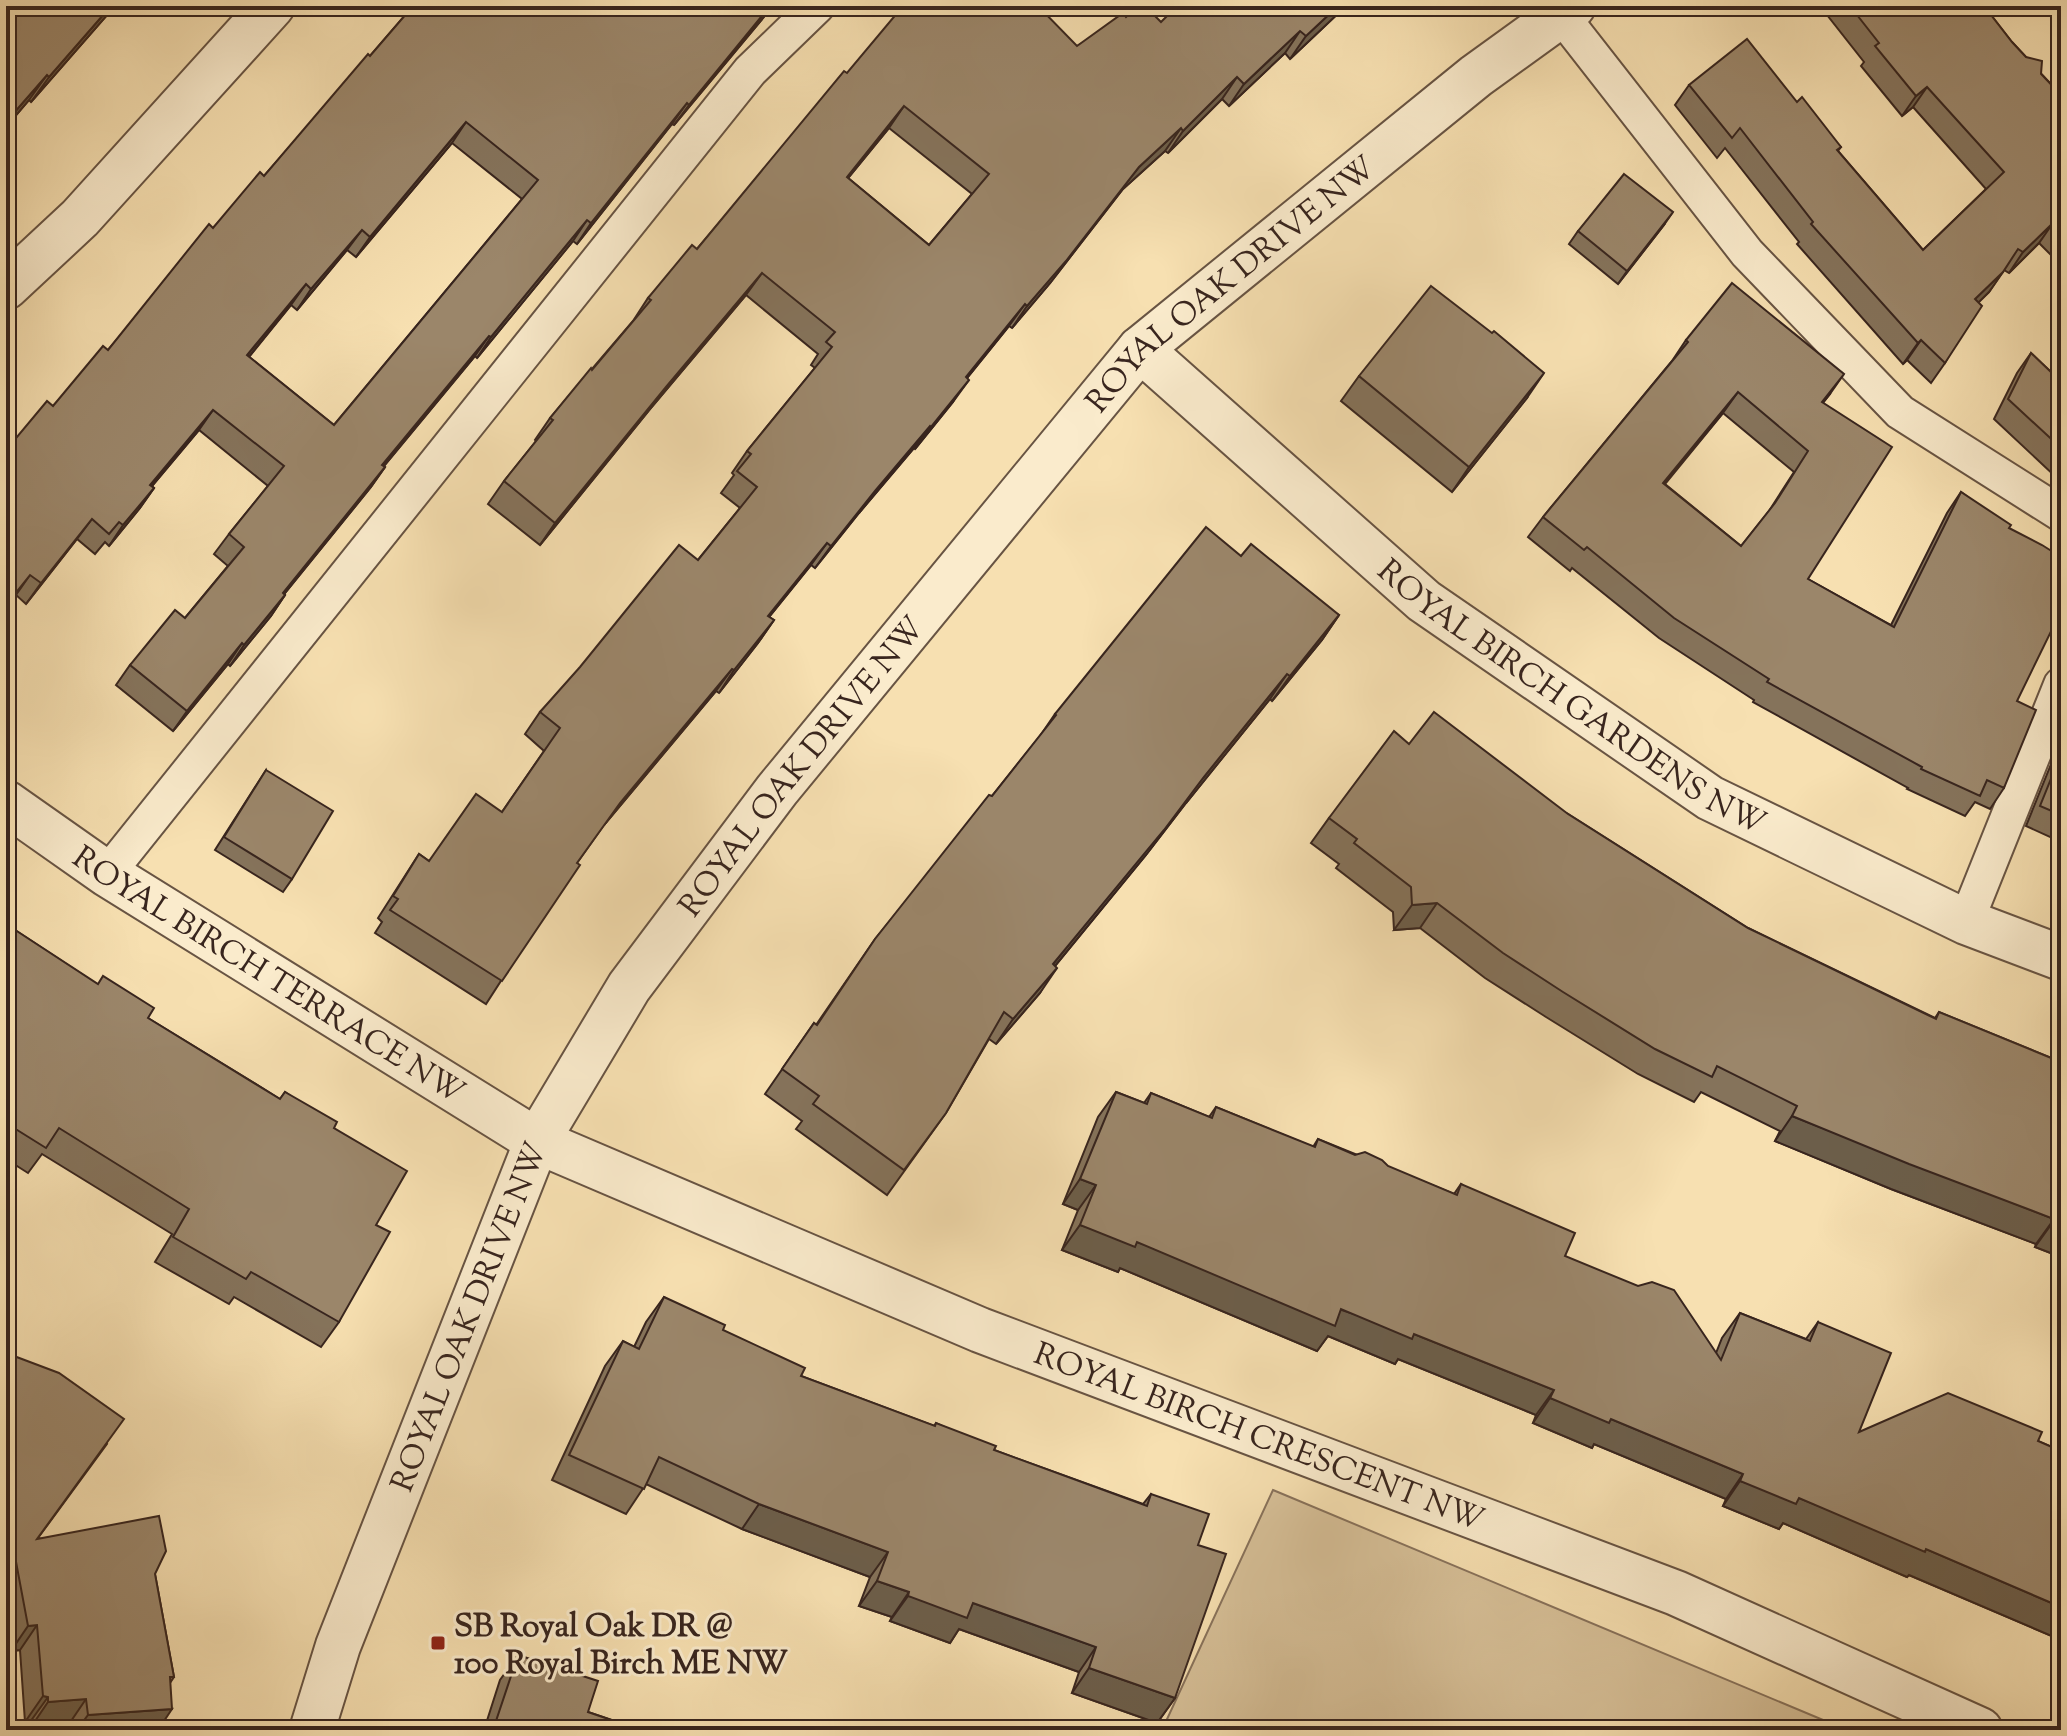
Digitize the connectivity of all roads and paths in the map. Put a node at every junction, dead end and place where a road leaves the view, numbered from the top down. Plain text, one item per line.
1 (272, 6) edge
2 (817, 6) edge
3 (1567, 11) edge
4 (6, 287) edge
5 (1140, 349) junction
6 (2061, 514) edge
7 (2061, 685) edge
8 (6, 803) edge
9 (107, 874) junction
10 (1966, 922) junction
11 (2061, 958) edge
12 (537, 1141) junction
13 (312, 1730) edge
14 (1980, 1730) edge

1 - 4 street
2 - 9 lane
3 - 5 street, ROYAL OAK DRIVE NW
3 - 6 lane
5 - 10 street, ROYAL BIRCH GARDENS NW
5 - 12 street, ROYAL OAK DRIVE NW
7 - 10 lane
8 - 9 street, ROYAL BIRCH TERRACE NW
9 - 12 street, ROYAL BIRCH TERRACE NW
10 - 11 street, ROYAL BIRCH GARDENS NW
12 - 13 street, ROYAL OAK DRIVE NW
12 - 14 street, ROYAL BIRCH CRESCENT NW

